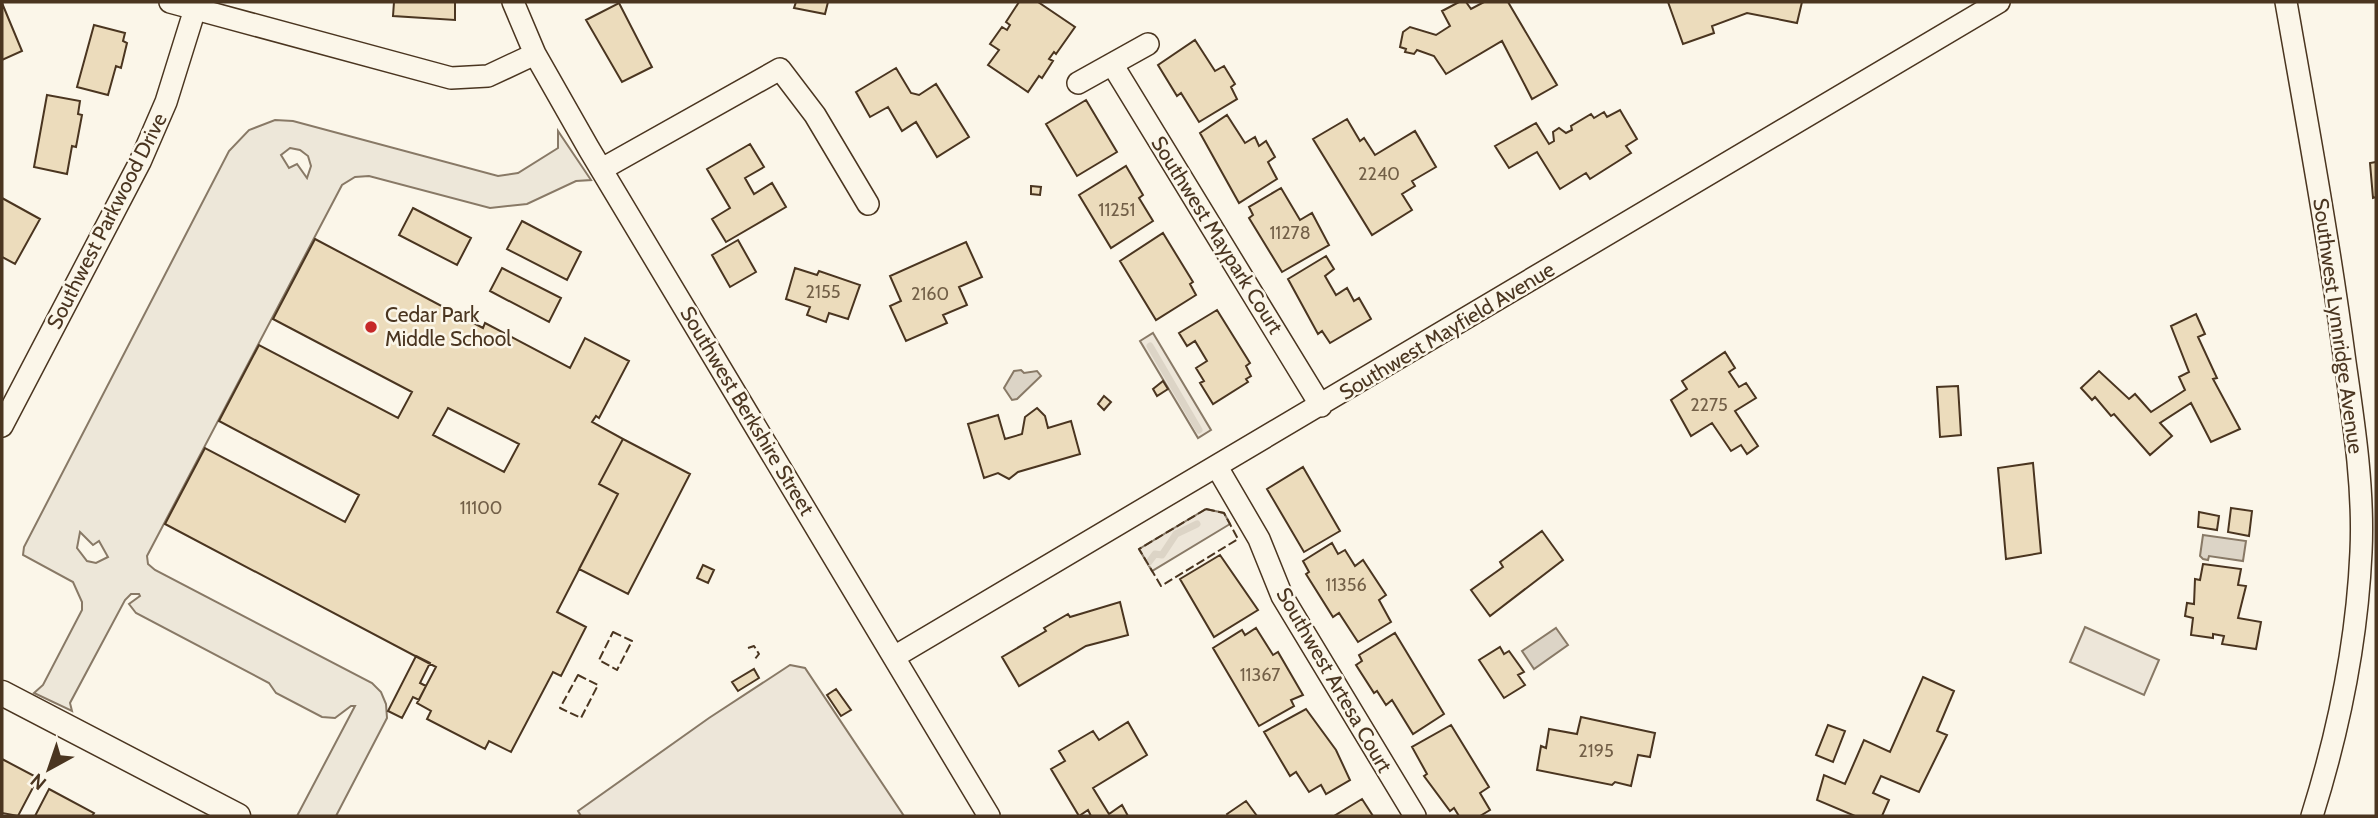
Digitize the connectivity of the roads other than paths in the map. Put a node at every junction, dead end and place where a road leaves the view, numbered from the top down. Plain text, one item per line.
1 (170, 2) edge
2 (513, 2) edge
3 (1999, 2) edge
4 (2286, 2) edge
5 (195, 9) junction
6 (1148, 44) dead end
7 (535, 54) junction
8 (1112, 64) junction
9 (1078, 83) dead end
10 (602, 169) junction
11 (868, 204) dead end
12 (1321, 406) junction
13 (2, 426) edge
14 (1217, 467) junction
15 (894, 657) junction
16 (2, 693) edge
17 (238, 816) edge
18 (989, 816) edge
19 (1415, 816) edge
20 (2312, 816) edge

1 - 5 street
2 - 7 street, Southwest Berkshire Street
3 - 12 street, Southwest Mayfield Avenue
4 - 20 street, Southwest Lynnridge Avenue
5 - 7 street
5 - 13 street, Southwest Parkwood Drive
6 - 8 street
7 - 10 street, Southwest Berkshire Street
8 - 9 street
8 - 12 street, Southwest Maypark Court
10 - 11 street
10 - 15 street, Southwest Berkshire Street
12 - 14 street, Southwest Mayfield Avenue
14 - 15 street, Southwest Mayfield Avenue
14 - 19 street, Southwest Artesa Court
15 - 18 street, Southwest Berkshire Street
16 - 17 street

